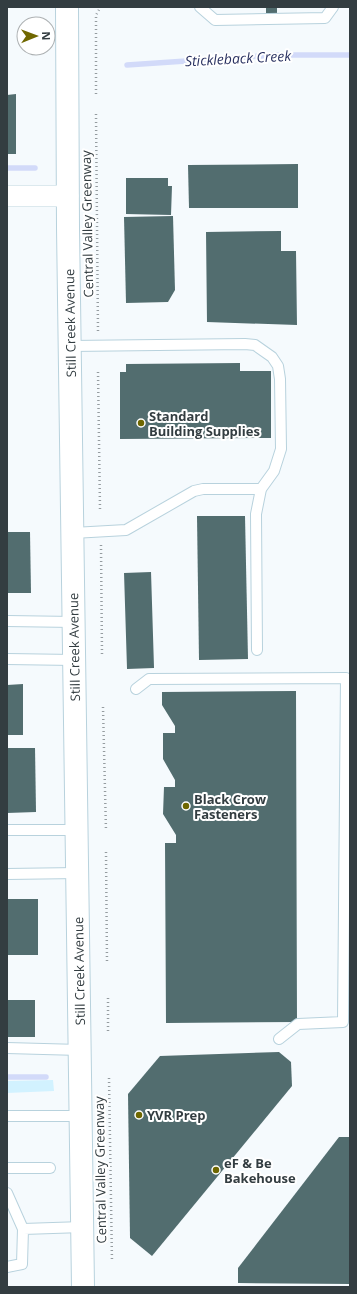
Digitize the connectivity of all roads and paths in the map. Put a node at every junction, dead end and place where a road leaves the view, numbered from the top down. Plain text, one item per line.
1 (67, 7) edge
2 (200, 7) edge
3 (332, 7) edge
4 (100, 8) dead end
5 (96, 94) dead end
6 (96, 114) dead end
7 (7, 196) edge
8 (68, 196) junction
9 (98, 334) dead end
10 (70, 346) junction
11 (98, 372) dead end
12 (261, 489) junction
13 (100, 508) dead end
14 (73, 533) junction
15 (101, 545) dead end
16 (7, 621) edge
17 (74, 622) junction
18 (257, 650) dead end
19 (102, 655) dead end
20 (7, 659) edge
21 (74, 660) junction
22 (136, 689) dead end
23 (103, 707) dead end
24 (7, 830) edge
25 (77, 830) junction
26 (106, 831) dead end
27 (106, 852) dead end
28 (78, 873) junction
29 (7, 874) edge
30 (107, 962) dead end
31 (108, 998) dead end
32 (108, 1034) dead end
33 (279, 1039) dead end
34 (7, 1048) edge
35 (80, 1050) junction
36 (109, 1078) dead end
37 (7, 1116) edge
38 (81, 1116) junction
39 (7, 1168) edge
40 (50, 1168) dead end
41 (7, 1193) edge
42 (83, 1227) junction
43 (23, 1229) junction
44 (112, 1262) dead end
45 (7, 1267) edge
46 (83, 1287) edge

1 - 8 street, Still Creek Avenue
2 - 3 lane
4 - 5 path
6 - 9 path, Central Valley Greenway
7 - 8 street
8 - 10 street, Still Creek Avenue
10 - 12 lane
10 - 14 street, Still Creek Avenue
11 - 13 path
12 - 14 lane
12 - 18 lane
14 - 17 street, Still Creek Avenue
15 - 19 path
16 - 17 lane
17 - 21 street, Still Creek Avenue
20 - 21 lane
21 - 25 street, Still Creek Avenue
22 - 33 lane
23 - 26 path
24 - 25 lane
25 - 28 street, Still Creek Avenue
27 - 30 path
28 - 29 lane
28 - 35 street, Still Creek Avenue
31 - 32 path
34 - 35 lane
35 - 38 street, Still Creek Avenue
36 - 44 path, Central Valley Greenway
37 - 38 lane
38 - 42 street, Still Creek Avenue
39 - 40 lane
41 - 43 lane
42 - 43 lane
42 - 46 street, Still Creek Avenue
43 - 45 lane

